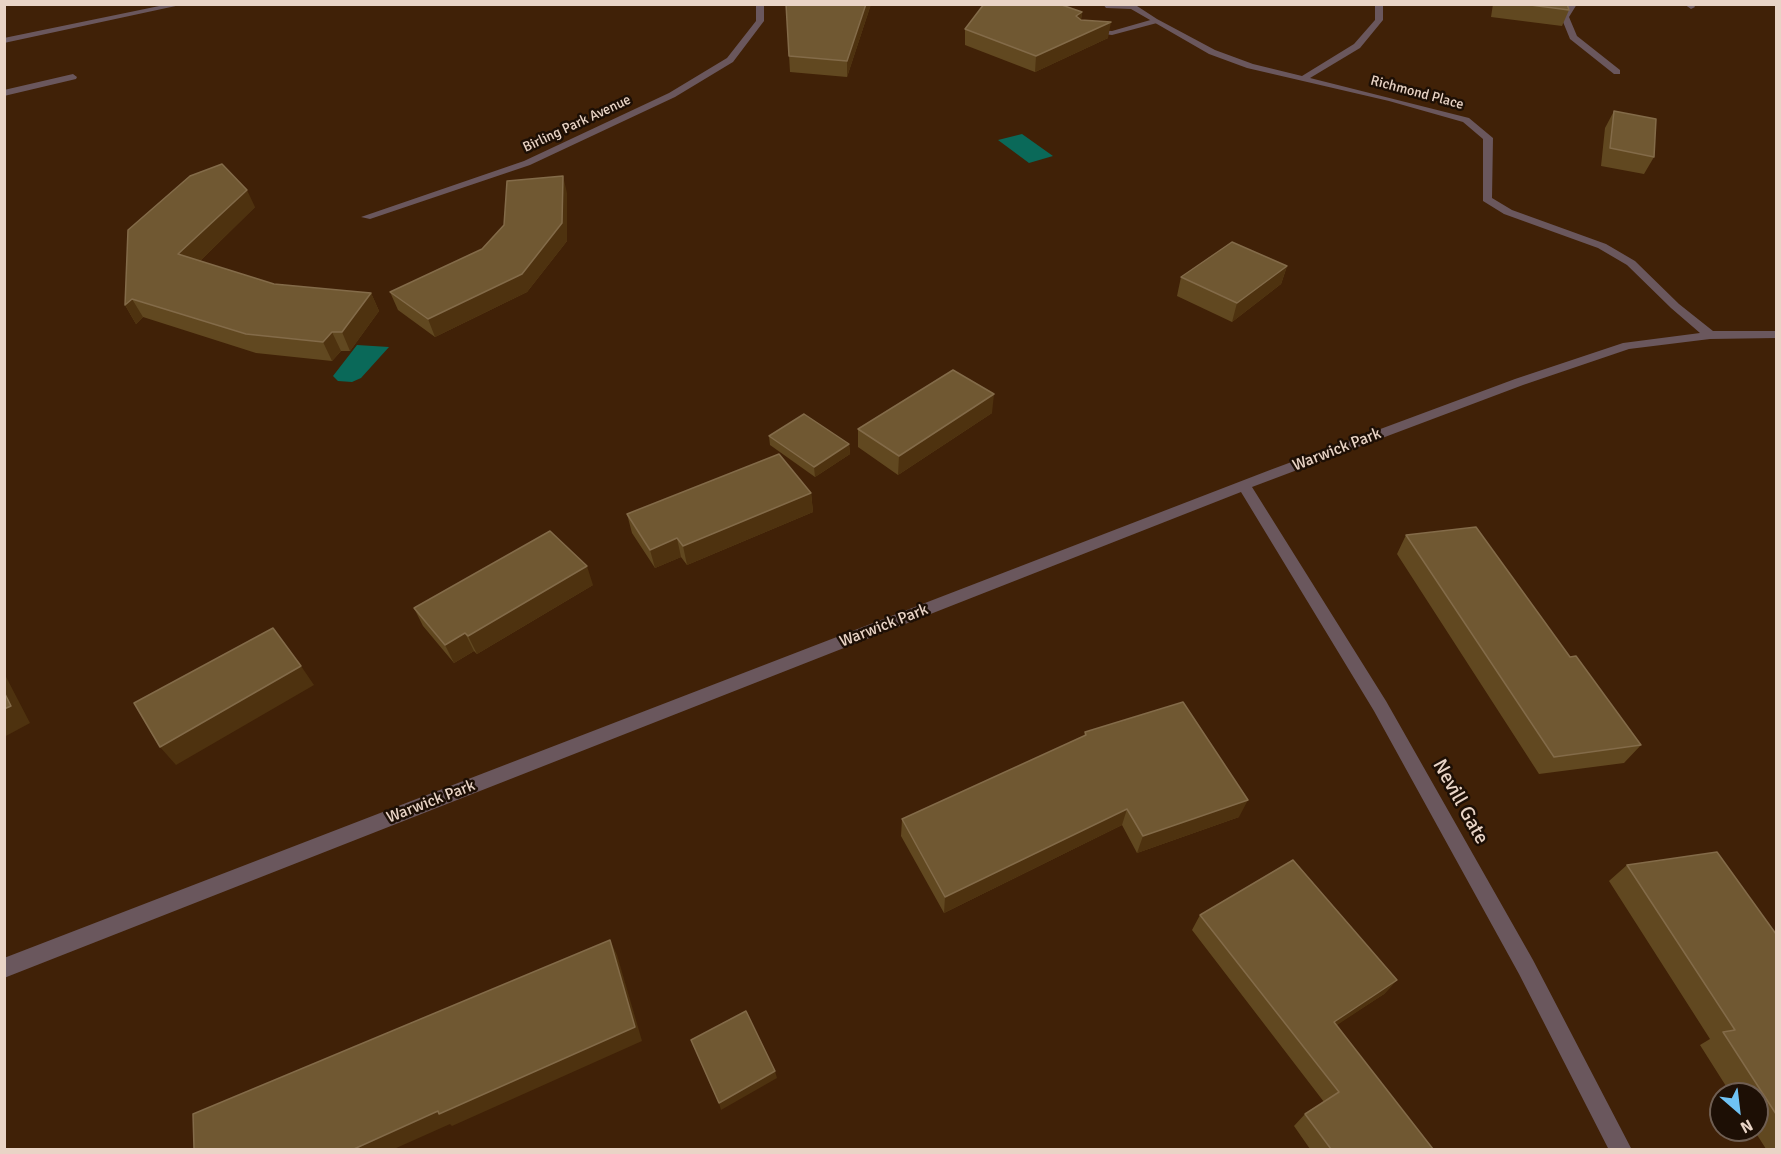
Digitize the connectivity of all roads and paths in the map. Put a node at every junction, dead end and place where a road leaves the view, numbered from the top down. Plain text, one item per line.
1 (182, 4) edge
2 (760, 4) edge
3 (1379, 4) edge
4 (1573, 4) edge
5 (1106, 6) dead end
6 (1134, 6) edge
7 (1154, 21) junction
8 (1080, 32) edge
9 (4, 40) edge
10 (1617, 72) dead end
11 (73, 77) dead end
12 (1302, 80) junction
13 (4, 93) edge
14 (366, 217) dead end
15 (1776, 334) edge
16 (1710, 335) junction
17 (1244, 485) junction
18 (4, 969) edge
19 (1621, 1149) edge

1 - 9 street
2 - 14 street, Birling Park Avenue
3 - 12 street
4 - 10 street
5 - 6 street, Richmond Place
6 - 7 street, Richmond Place
7 - 8 street
7 - 12 street, Richmond Place
11 - 13 street
12 - 16 street, Richmond Place
15 - 16 street, Warwick Park
16 - 17 street, Warwick Park
17 - 18 street, Warwick Park
17 - 19 street, Nevill Gate

